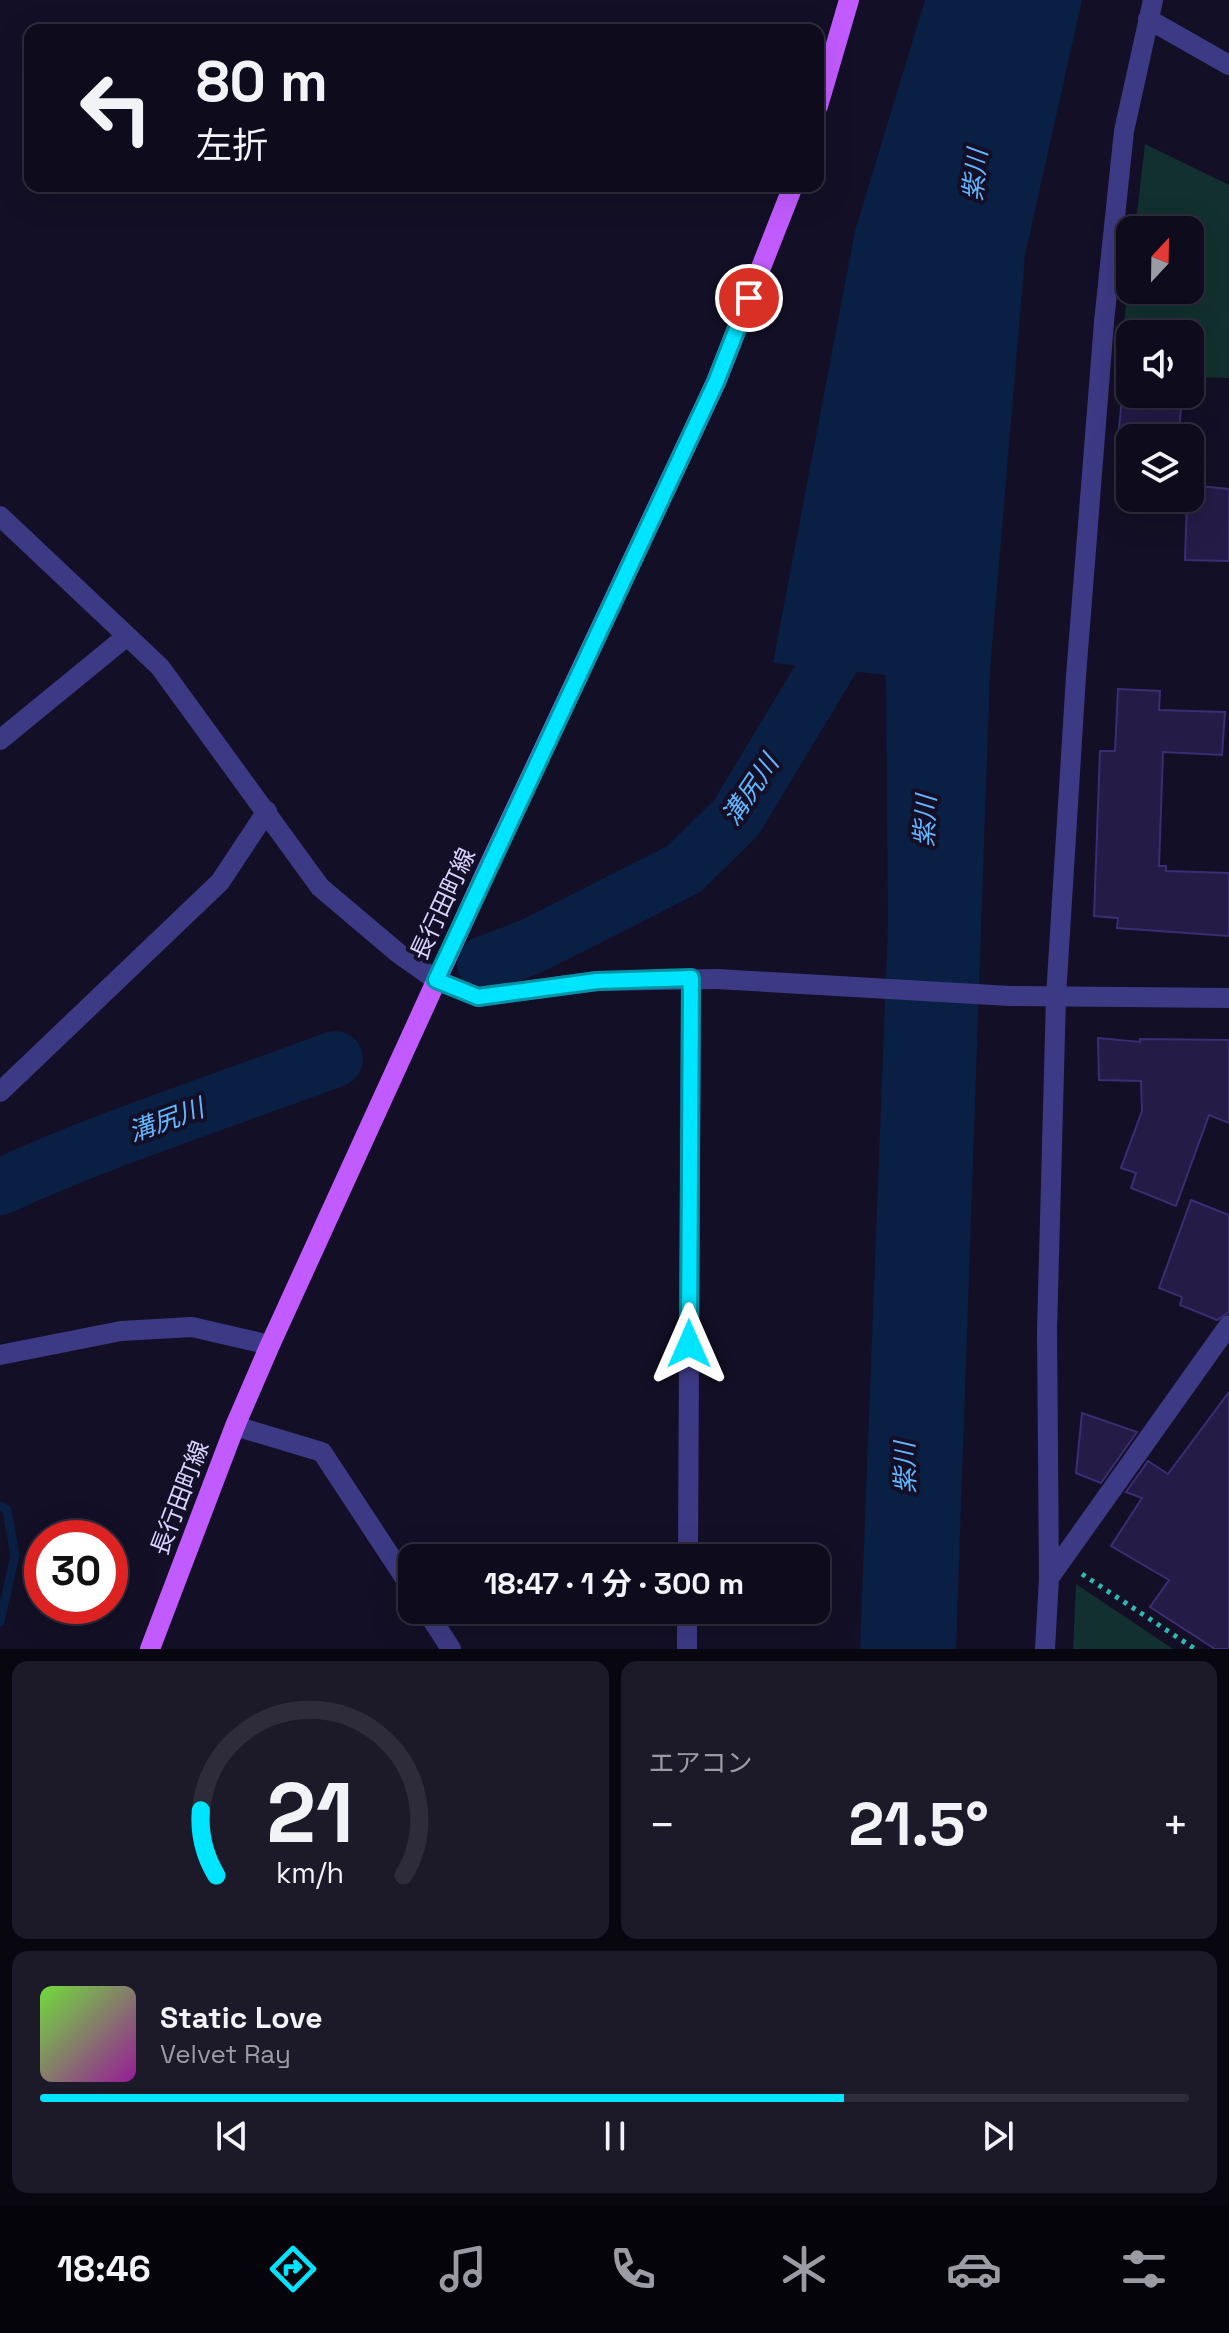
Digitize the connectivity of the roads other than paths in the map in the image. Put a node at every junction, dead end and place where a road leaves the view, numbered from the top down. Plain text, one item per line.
1 (849, 0) edge
2 (1150, 10) edge
3 (1229, 65) edge
4 (824, 85) edge
5 (791, 192) edge
6 (0, 516) edge
7 (127, 636) junction
8 (0, 740) edge
9 (267, 811) junction
10 (691, 978) junction
11 (436, 980) junction
12 (1056, 997) junction
13 (1229, 998) edge
14 (0, 1092) edge
15 (1229, 1325) edge
16 (270, 1345) junction
17 (0, 1355) edge
18 (235, 1426) junction
19 (688, 1544) edge
20 (398, 1568) edge
21 (1049, 1578) junction
22 (435, 1624) edge
23 (687, 1624) edge
24 (150, 1649) edge
25 (451, 1649) edge
26 (687, 1649) edge
27 (1045, 1649) edge

1 - 4 main road
2 - 3 street
2 - 12 street
5 - 11 main road, 長行田町線
6 - 7 street
7 - 8 street
7 - 9 street
9 - 11 street
9 - 14 street
10 - 11 street
10 - 12 street
10 - 19 street
11 - 16 main road, 長行田町線
12 - 13 street
12 - 21 street
15 - 21 street
16 - 17 street
16 - 18 main road, 長行田町線
18 - 20 street
18 - 24 main road, 長行田町線
21 - 27 street
22 - 25 street
23 - 26 street

